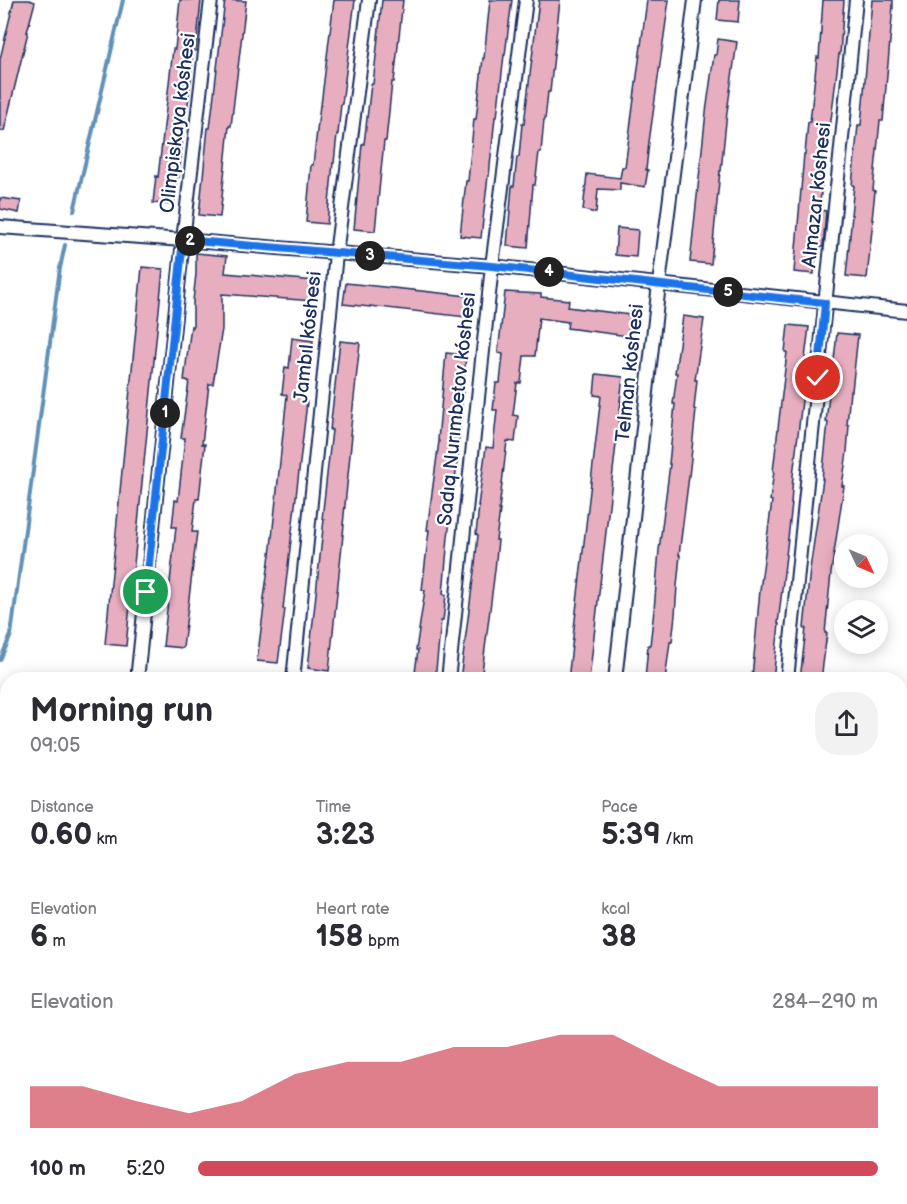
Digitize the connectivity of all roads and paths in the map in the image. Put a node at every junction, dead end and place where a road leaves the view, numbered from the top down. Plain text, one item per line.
1 (211, 0) edge
2 (369, 0) edge
3 (526, 0) edge
4 (695, 0) edge
5 (856, 0) edge
6 (0, 227) edge
7 (183, 240) junction
8 (336, 254) junction
9 (492, 266) junction
10 (659, 284) junction
11 (825, 303) junction
12 (907, 311) edge
13 (138, 672) edge
14 (294, 672) edge
15 (449, 672) edge
16 (616, 672) edge
17 (788, 672) edge

1 - 7 street, Olimpiskaya kóshesi
2 - 8 street, Jambıl kóshesi
3 - 9 street, Sadıq Nurımbetov kóshesi
4 - 10 street, Telman kóshesi
5 - 11 street, Almazar kóshesi
6 - 7 street
7 - 8 street
7 - 13 street, Olimpiskaya kóshesi
8 - 9 street
8 - 14 street, Jambıl kóshesi
9 - 10 street
9 - 15 street, Sadıq Nurımbetov kóshesi
10 - 11 street
10 - 16 street, Telman kóshesi
11 - 12 street
11 - 17 street, Almazar kóshesi

